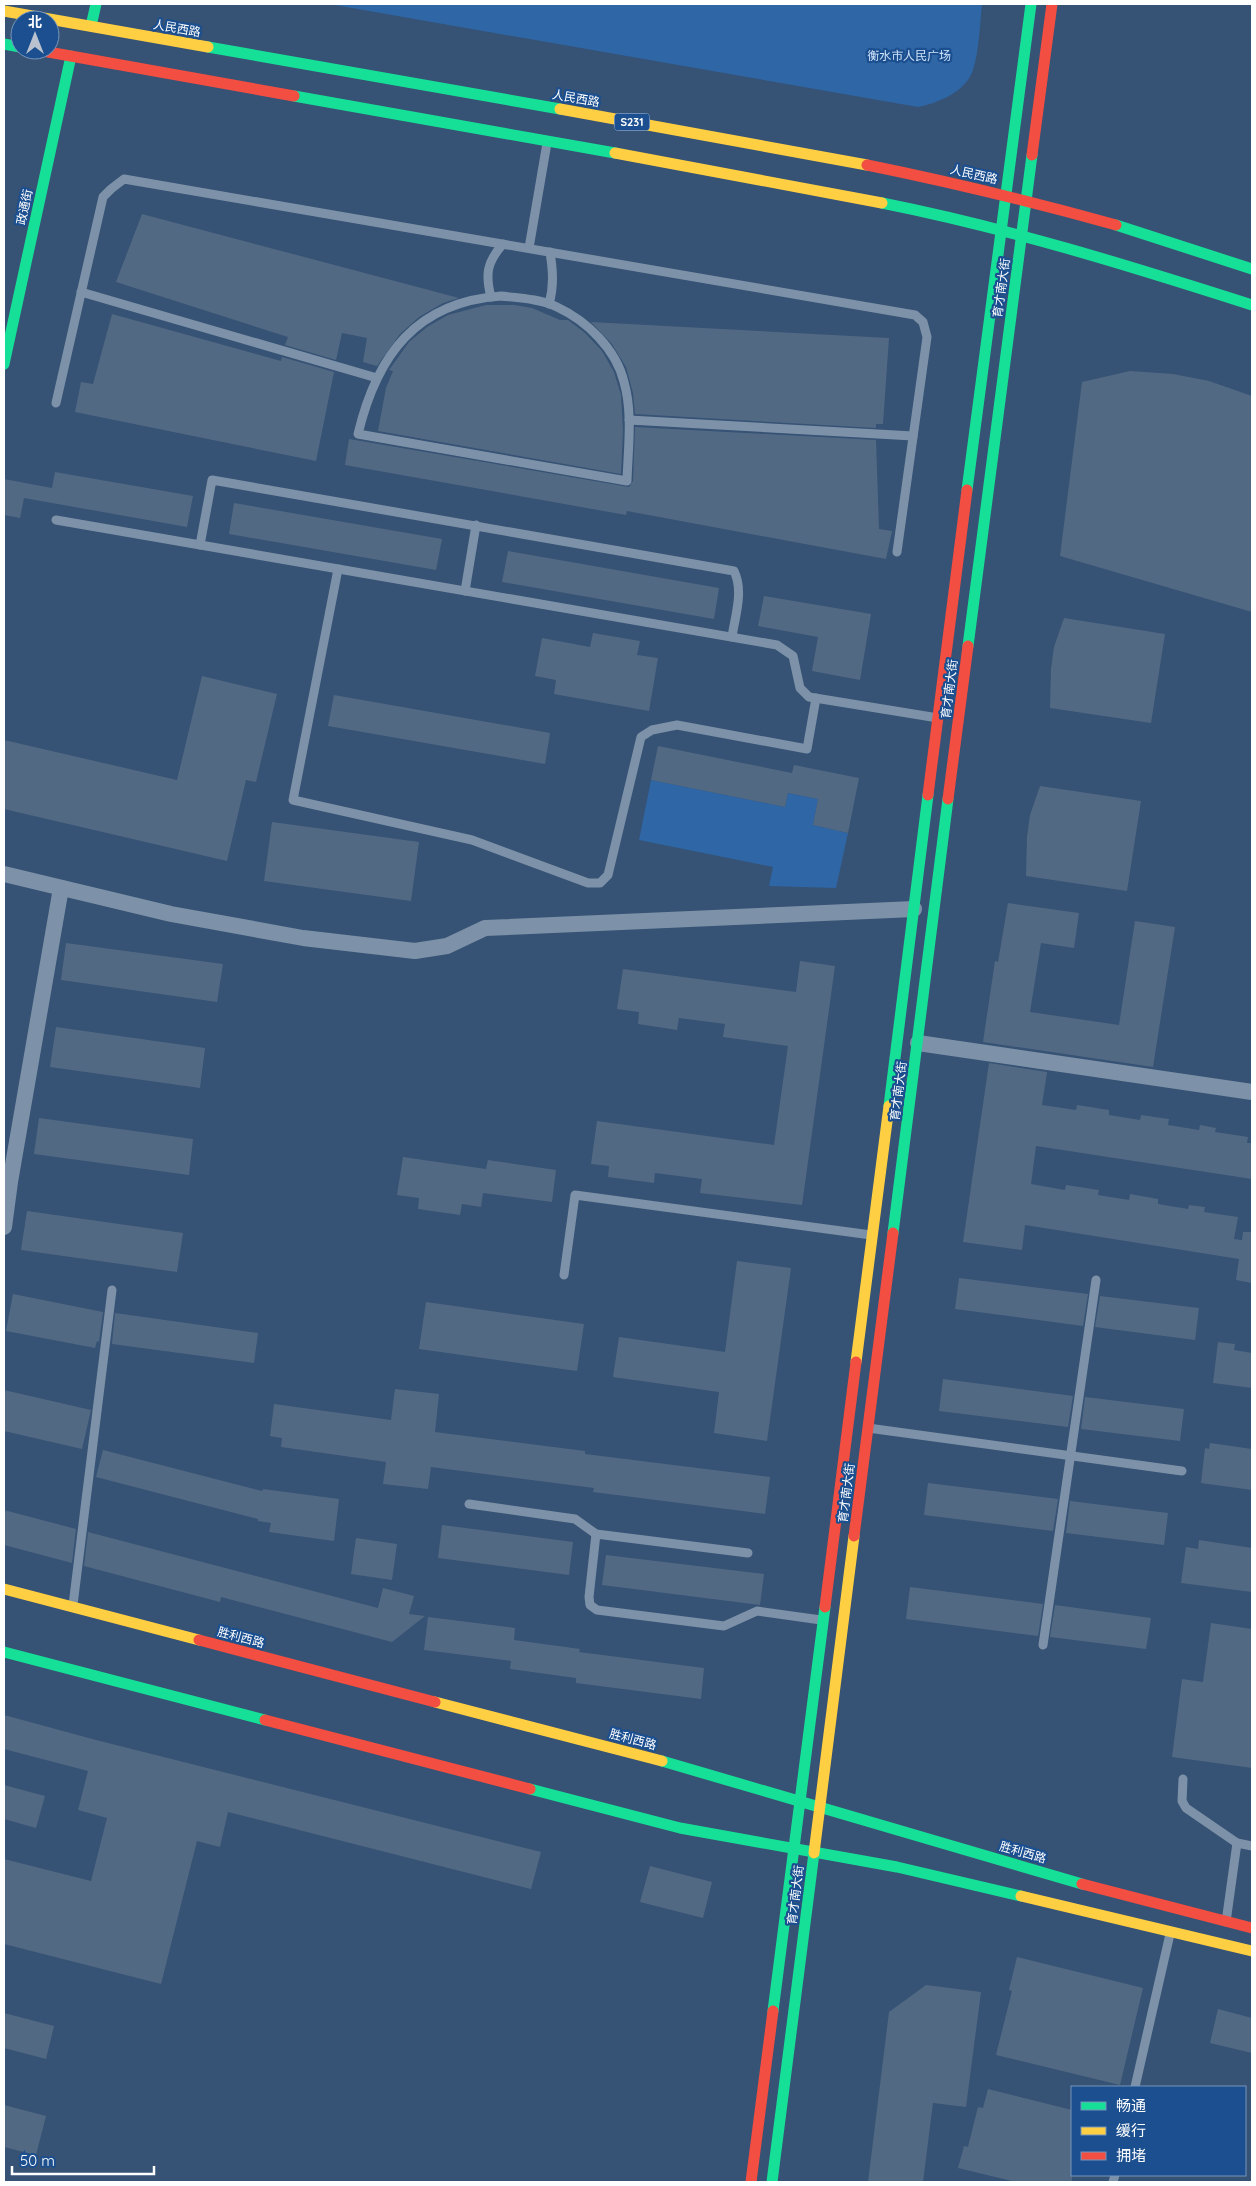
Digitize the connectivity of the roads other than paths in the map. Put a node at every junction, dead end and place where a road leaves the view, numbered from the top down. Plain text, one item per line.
1 (96, 4) edge
2 (1031, 4) edge
3 (1052, 4) edge
4 (4, 11) edge
5 (91, 26) junction
6 (60, 54) edge
7 (71, 56) junction
8 (548, 141) junction
9 (1006, 195) junction
10 (1026, 200) junction
11 (1002, 229) junction
12 (1022, 234) junction
13 (503, 244) junction
14 (529, 248) junction
15 (550, 252) junction
16 (1252, 269) edge
17 (81, 292) junction
18 (492, 297) junction
19 (549, 304) junction
20 (1252, 305) edge
21 (4, 364) edge
22 (377, 378) junction
23 (56, 403) dead end
24 (629, 420) junction
25 (913, 436) junction
26 (56, 520) dead end
27 (476, 525) junction
28 (200, 545) junction
29 (897, 552) dead end
30 (338, 569) junction
31 (465, 591) junction
32 (732, 637) junction
33 (816, 698) junction
34 (938, 718) junction
35 (4, 874) edge
36 (61, 888) junction
37 (914, 909) junction
38 (918, 1043) junction
39 (1252, 1092) edge
40 (4, 1227) edge
41 (872, 1235) junction
42 (564, 1275) dead end
43 (1096, 1280) dead end
44 (112, 1290) dead end
45 (868, 1428) junction
46 (1070, 1456) junction
47 (1182, 1471) dead end
48 (469, 1504) dead end
49 (596, 1534) junction
50 (748, 1553) dead end
51 (4, 1589) edge
52 (72, 1607) junction
53 (823, 1620) junction
54 (1042, 1645) dead end
55 (4, 1652) edge
56 (1183, 1779) dead end
57 (800, 1801) junction
58 (820, 1807) junction
59 (1237, 1843) junction
60 (1252, 1846) edge
61 (794, 1848) junction
62 (814, 1852) junction
63 (1226, 1922) junction
64 (1252, 1928) edge
65 (1171, 1931) junction
66 (1252, 1951) edge
67 (1135, 2086) edge
68 (751, 2182) edge
69 (772, 2182) edge

1 - 5 main road
2 - 9 main road, 育才南大街
3 - 10 main road, 育才南大街
4 - 5 main road, 人民西路 / S231
5 - 9 main road, 人民西路 / S231
6 - 7 main road
7 - 8 main road
7 - 21 main road, 政通街
8 - 11 main road
8 - 14 lane
9 - 10 main road, 人民西路 / S231
9 - 11 main road, 育才南大街
10 - 12 main road, 育才南大街
10 - 16 main road, 人民西路 / S231
11 - 12 main road
11 - 34 main road, 育才南大街
12 - 20 main road
12 - 38 main road, 育才南大街
13 - 14 lane
13 - 17 lane
13 - 18 lane
14 - 15 lane
15 - 19 lane
15 - 25 lane
17 - 22 lane
17 - 23 lane
18 - 19 lane
18 - 22 lane
19 - 24 lane
22 - 24 lane
24 - 25 lane
25 - 29 lane
26 - 28 lane
27 - 28 lane
27 - 31 lane
27 - 32 lane
28 - 30 lane
30 - 31 lane
30 - 33 lane
31 - 32 lane
32 - 33 lane
33 - 34 lane
34 - 37 main road, 育才南大街
35 - 36 street
36 - 37 street
36 - 40 street
37 - 41 main road, 育才南大街
38 - 39 street
38 - 45 main road, 育才南大街
41 - 42 lane
41 - 53 main road, 育才南大街
43 - 46 lane
44 - 52 lane
45 - 46 lane
45 - 58 main road, 育才南大街
46 - 47 lane
46 - 54 lane
48 - 49 lane
49 - 50 lane
49 - 53 lane
51 - 52 main road, 胜利西路
52 - 57 main road, 胜利西路
53 - 57 main road, 育才南大街
55 - 61 main road
56 - 59 lane
57 - 58 main road, 胜利西路
57 - 61 main road, 育才南大街
58 - 62 main road, 育才南大街
58 - 63 main road, 胜利西路
59 - 60 lane
59 - 63 lane
61 - 62 main road
61 - 68 main road, 育才南大街
62 - 65 main road
62 - 69 main road, 育才南大街
63 - 64 main road, 胜利西路
65 - 66 main road
65 - 67 lane

